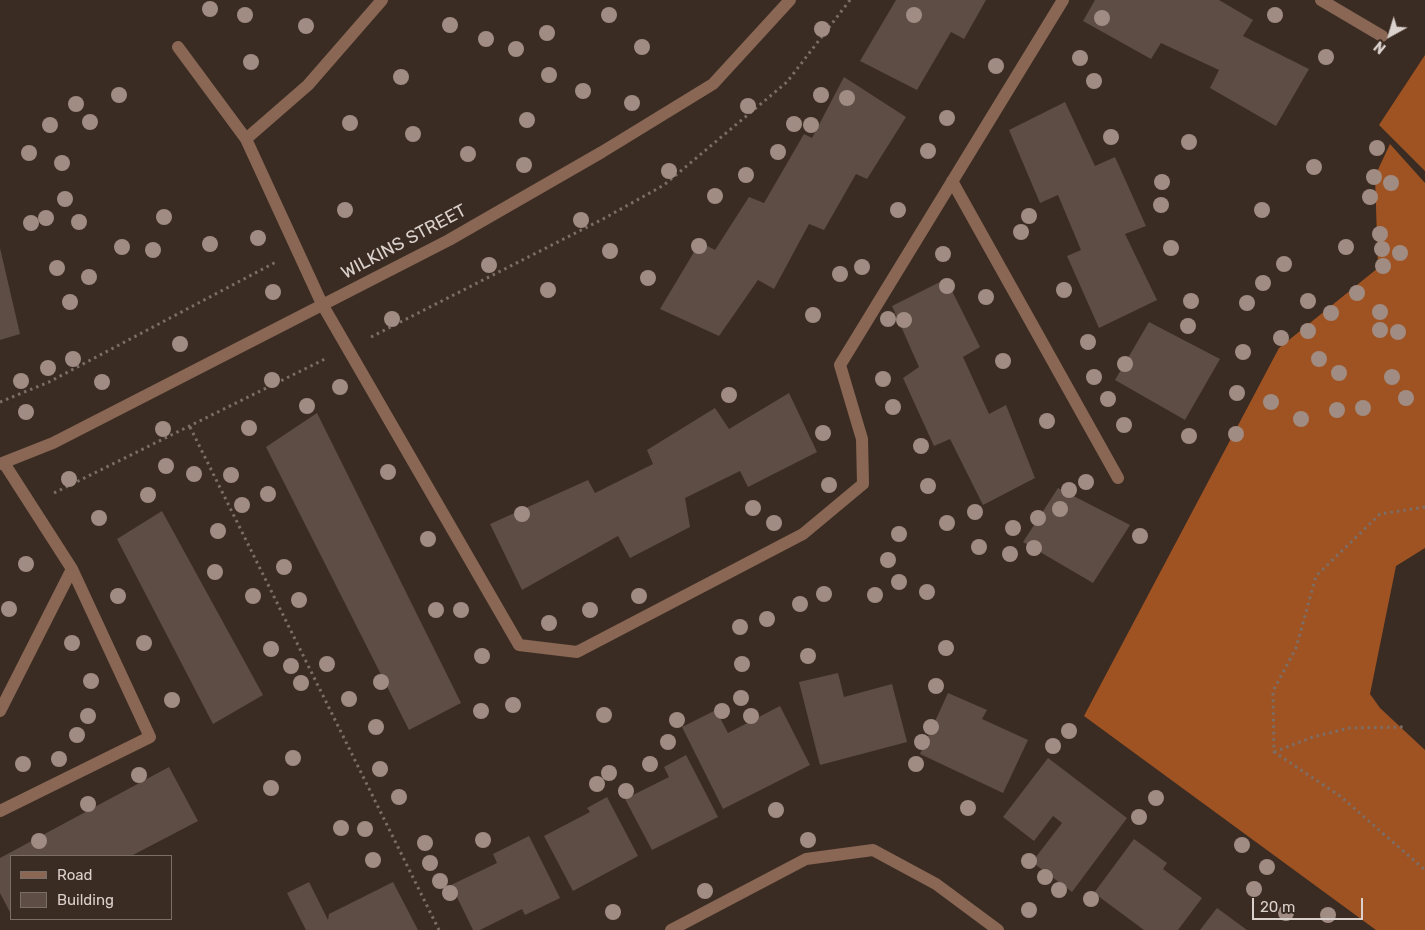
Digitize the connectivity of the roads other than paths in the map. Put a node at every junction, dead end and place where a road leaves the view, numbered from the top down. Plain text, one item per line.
1 (382, 0) edge
2 (790, 0) edge
3 (1063, 0) edge
4 (1321, 0) edge
5 (1382, 36) dead end
6 (178, 47) dead end
7 (246, 139) junction
8 (952, 181) junction
9 (322, 304) junction
10 (2, 463) edge
11 (1118, 478) dead end
12 (72, 569) junction
13 (0, 711) edge
14 (0, 810) edge
15 (671, 930) edge
16 (998, 930) edge

1 - 7 street
2 - 9 street, WILKINS STREET
3 - 8 street
4 - 5 street
6 - 7 street
7 - 9 street
8 - 9 street
8 - 11 street
9 - 10 street, WILKINS STREET
10 - 12 street
12 - 13 street
12 - 14 street
15 - 16 street

